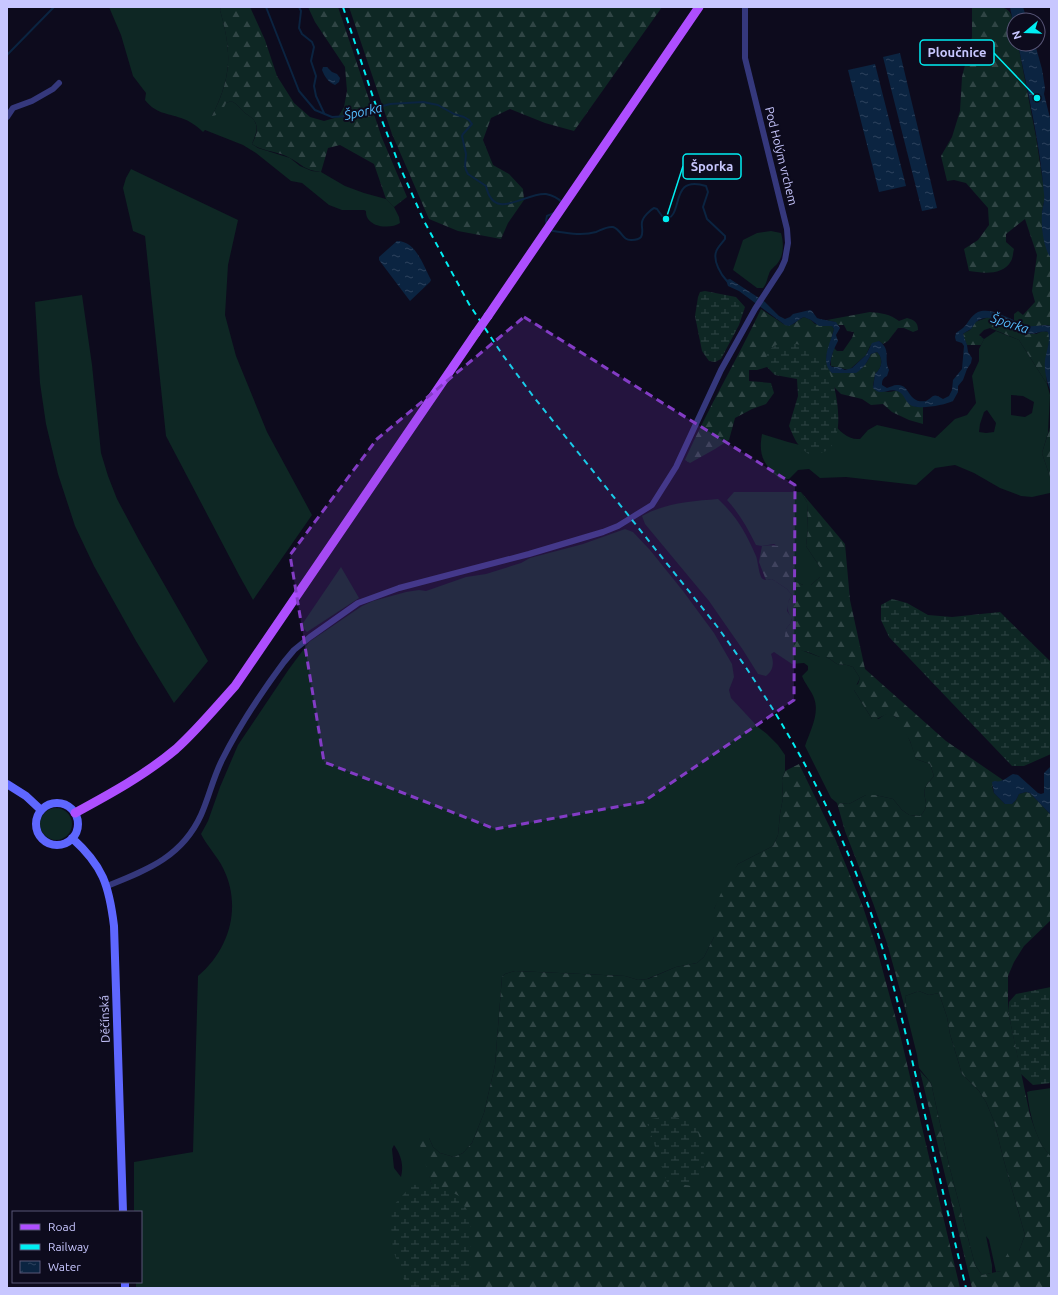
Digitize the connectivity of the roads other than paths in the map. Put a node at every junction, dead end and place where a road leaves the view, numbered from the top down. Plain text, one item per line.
1 (699, 7) edge
2 (745, 7) edge
3 (59, 82) dead end
4 (7, 117) edge
5 (7, 784) edge
6 (41, 810) junction
7 (75, 813) junction
8 (72, 838) junction
9 (107, 886) junction
10 (123, 1211) edge

1 - 7 main road, bridge
2 - 9 street, Pod Holým vrchem
3 - 4 street
5 - 6 main road
6 - 7 main road
6 - 8 main road
7 - 8 main road
8 - 9 main road, Děčínská
9 - 10 main road, Děčínská

